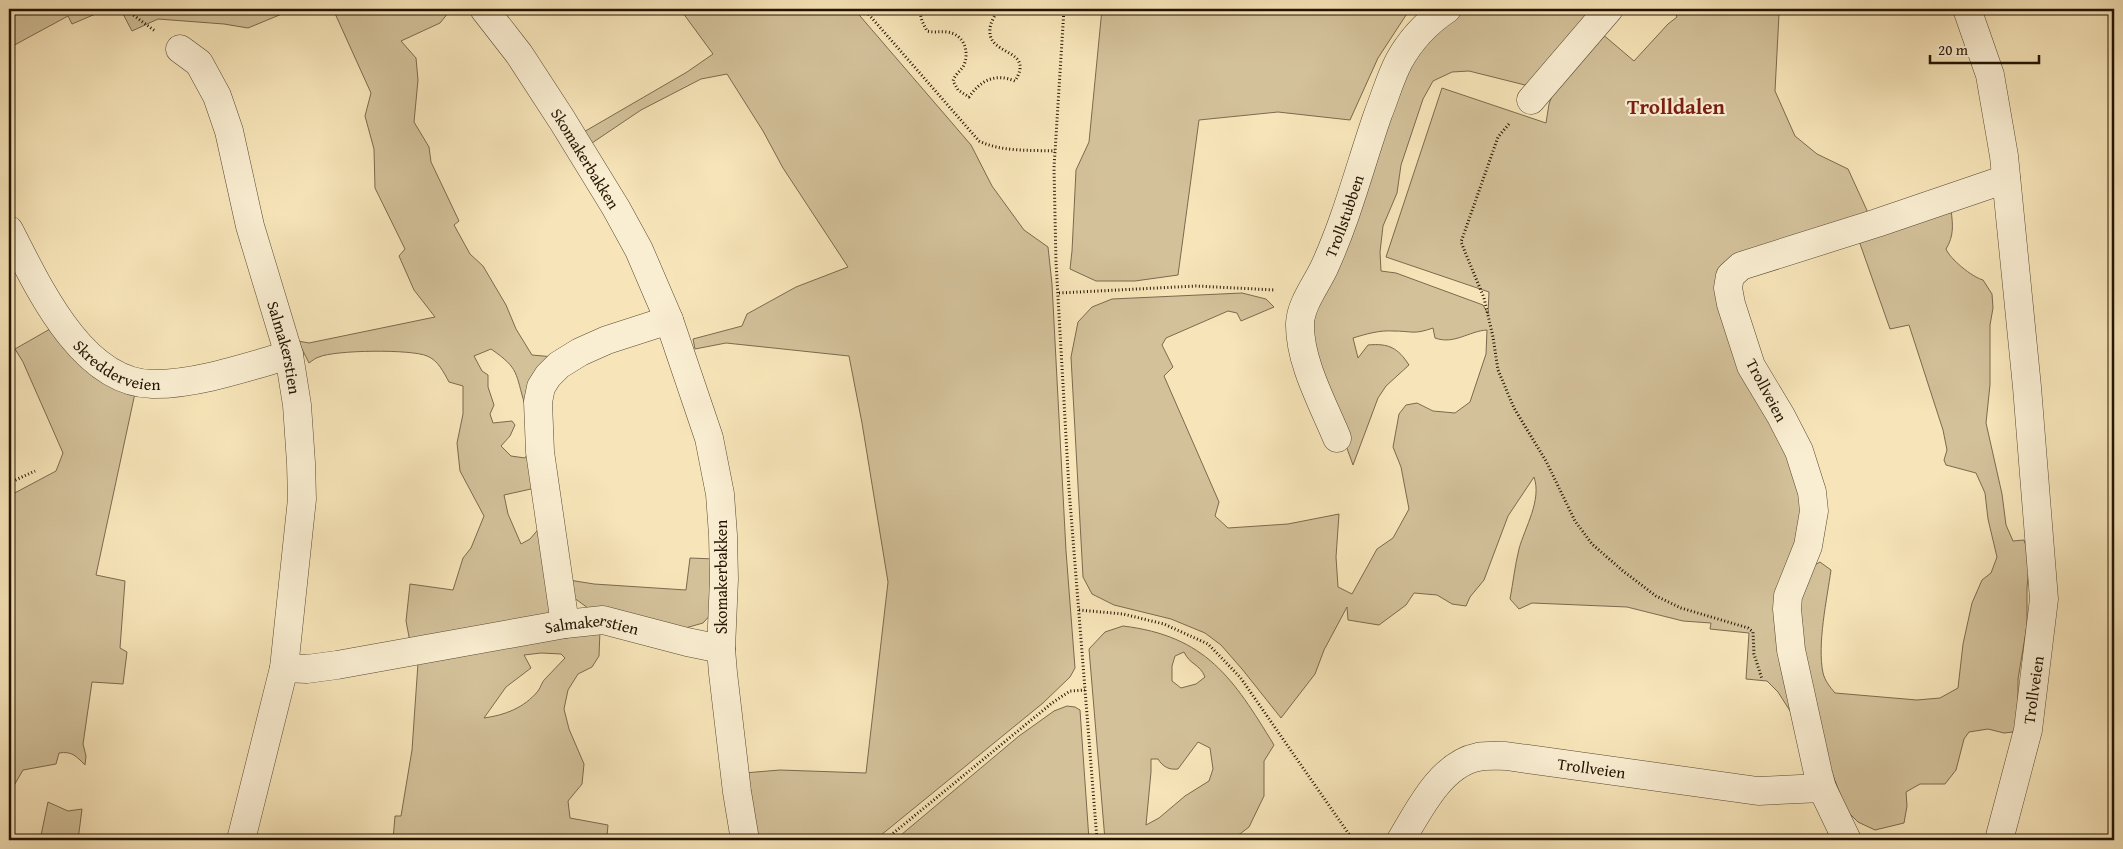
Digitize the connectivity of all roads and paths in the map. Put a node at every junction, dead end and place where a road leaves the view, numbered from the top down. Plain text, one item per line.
1 (484, 9) edge
2 (864, 9) edge
3 (919, 9) edge
4 (998, 9) edge
5 (1064, 9) edge
6 (1447, 9) edge
7 (1608, 9) edge
8 (1968, 9) edge
9 (180, 49) dead end
10 (1530, 100) joint
11 (1055, 151) junction
12 (2006, 179) junction
13 (9, 230) edge
14 (1059, 293) junction
15 (1308, 299) junction
16 (669, 320) junction
17 (289, 355) junction
18 (1337, 438) dead end
19 (35, 471) dead end
20 (9, 483) edge
21 (1079, 610) junction
22 (566, 624) junction
23 (721, 649) junction
24 (284, 668) junction
25 (1764, 684) dead end
26 (1085, 690) junction
27 (1822, 788) junction
28 (241, 840) edge
29 (745, 840) edge
30 (885, 840) edge
31 (1097, 840) edge
32 (1353, 840) edge
33 (1402, 840) edge
34 (1847, 840) edge
35 (1999, 840) edge

1 - 16 lane, Skomakerbakken
2 - 11 path
3 - 4 path
5 - 11 path
6 - 15 lane, Trollstubben
7 - 10 lane
8 - 12 lane, Trollveien
9 - 17 lane, Salmakerstien
10 - 25 path
11 - 14 path
12 - 27 lane, Trollveien
12 - 35 lane, Trollveien
13 - 17 lane, Skredderveien
14 - 15 path
14 - 21 path
15 - 18 lane, Trollstubben
16 - 22 lane
16 - 23 lane, Skomakerbakken
17 - 24 lane, Salmakerstien
19 - 20 path
21 - 26 path
21 - 32 path
22 - 23 lane, Salmakerstien
22 - 24 lane, Salmakerstien
23 - 29 lane, Skomakerbakken
24 - 28 lane, Salmakerstien
26 - 30 path
26 - 31 path
27 - 33 lane, Trollveien
27 - 34 lane, Trollveien

